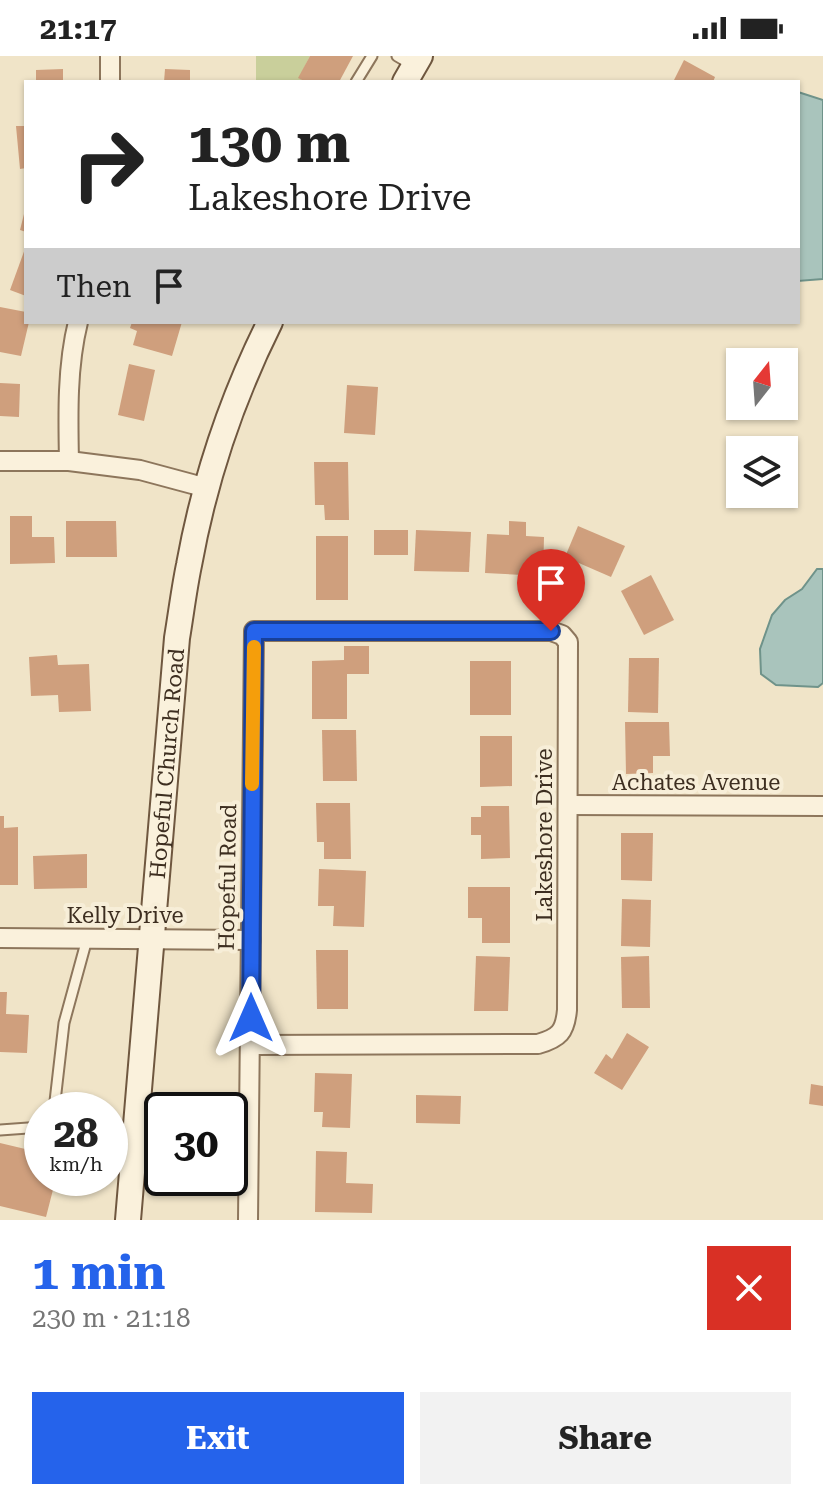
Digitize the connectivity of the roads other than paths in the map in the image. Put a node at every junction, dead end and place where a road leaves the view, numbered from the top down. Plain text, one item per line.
1 (110, 56) edge
2 (372, 56) edge
3 (110, 80) edge
4 (357, 80) edge
5 (78, 324) edge
6 (269, 324) edge
7 (0, 461) edge
8 (69, 461) junction
9 (207, 488) junction
10 (254, 631) joint
11 (568, 805) junction
12 (823, 806) edge
13 (0, 938) edge
14 (87, 939) junction
15 (151, 939) junction
16 (251, 940) junction
17 (251, 1045) junction
18 (56, 1092) edge
19 (24, 1128) edge
20 (0, 1130) edge
21 (128, 1220) edge
22 (248, 1220) edge

1 - 3 street
2 - 4 lane
5 - 8 street
6 - 9 main road, Hopeful Church Road
7 - 8 street
8 - 9 street
9 - 15 main road, Hopeful Church Road
10 - 11 street, Lakeshore Drive
10 - 16 street, Hopeful Road
11 - 12 street, Achates Avenue
11 - 17 street, Lakeshore Drive
13 - 14 street, Kelly Drive
14 - 15 street, Kelly Drive
14 - 18 lane
15 - 16 street, Kelly Drive
15 - 21 main road, Hopeful Church Road
16 - 17 street, Hopeful Road
17 - 22 street, Hopeful Road
19 - 20 lane

